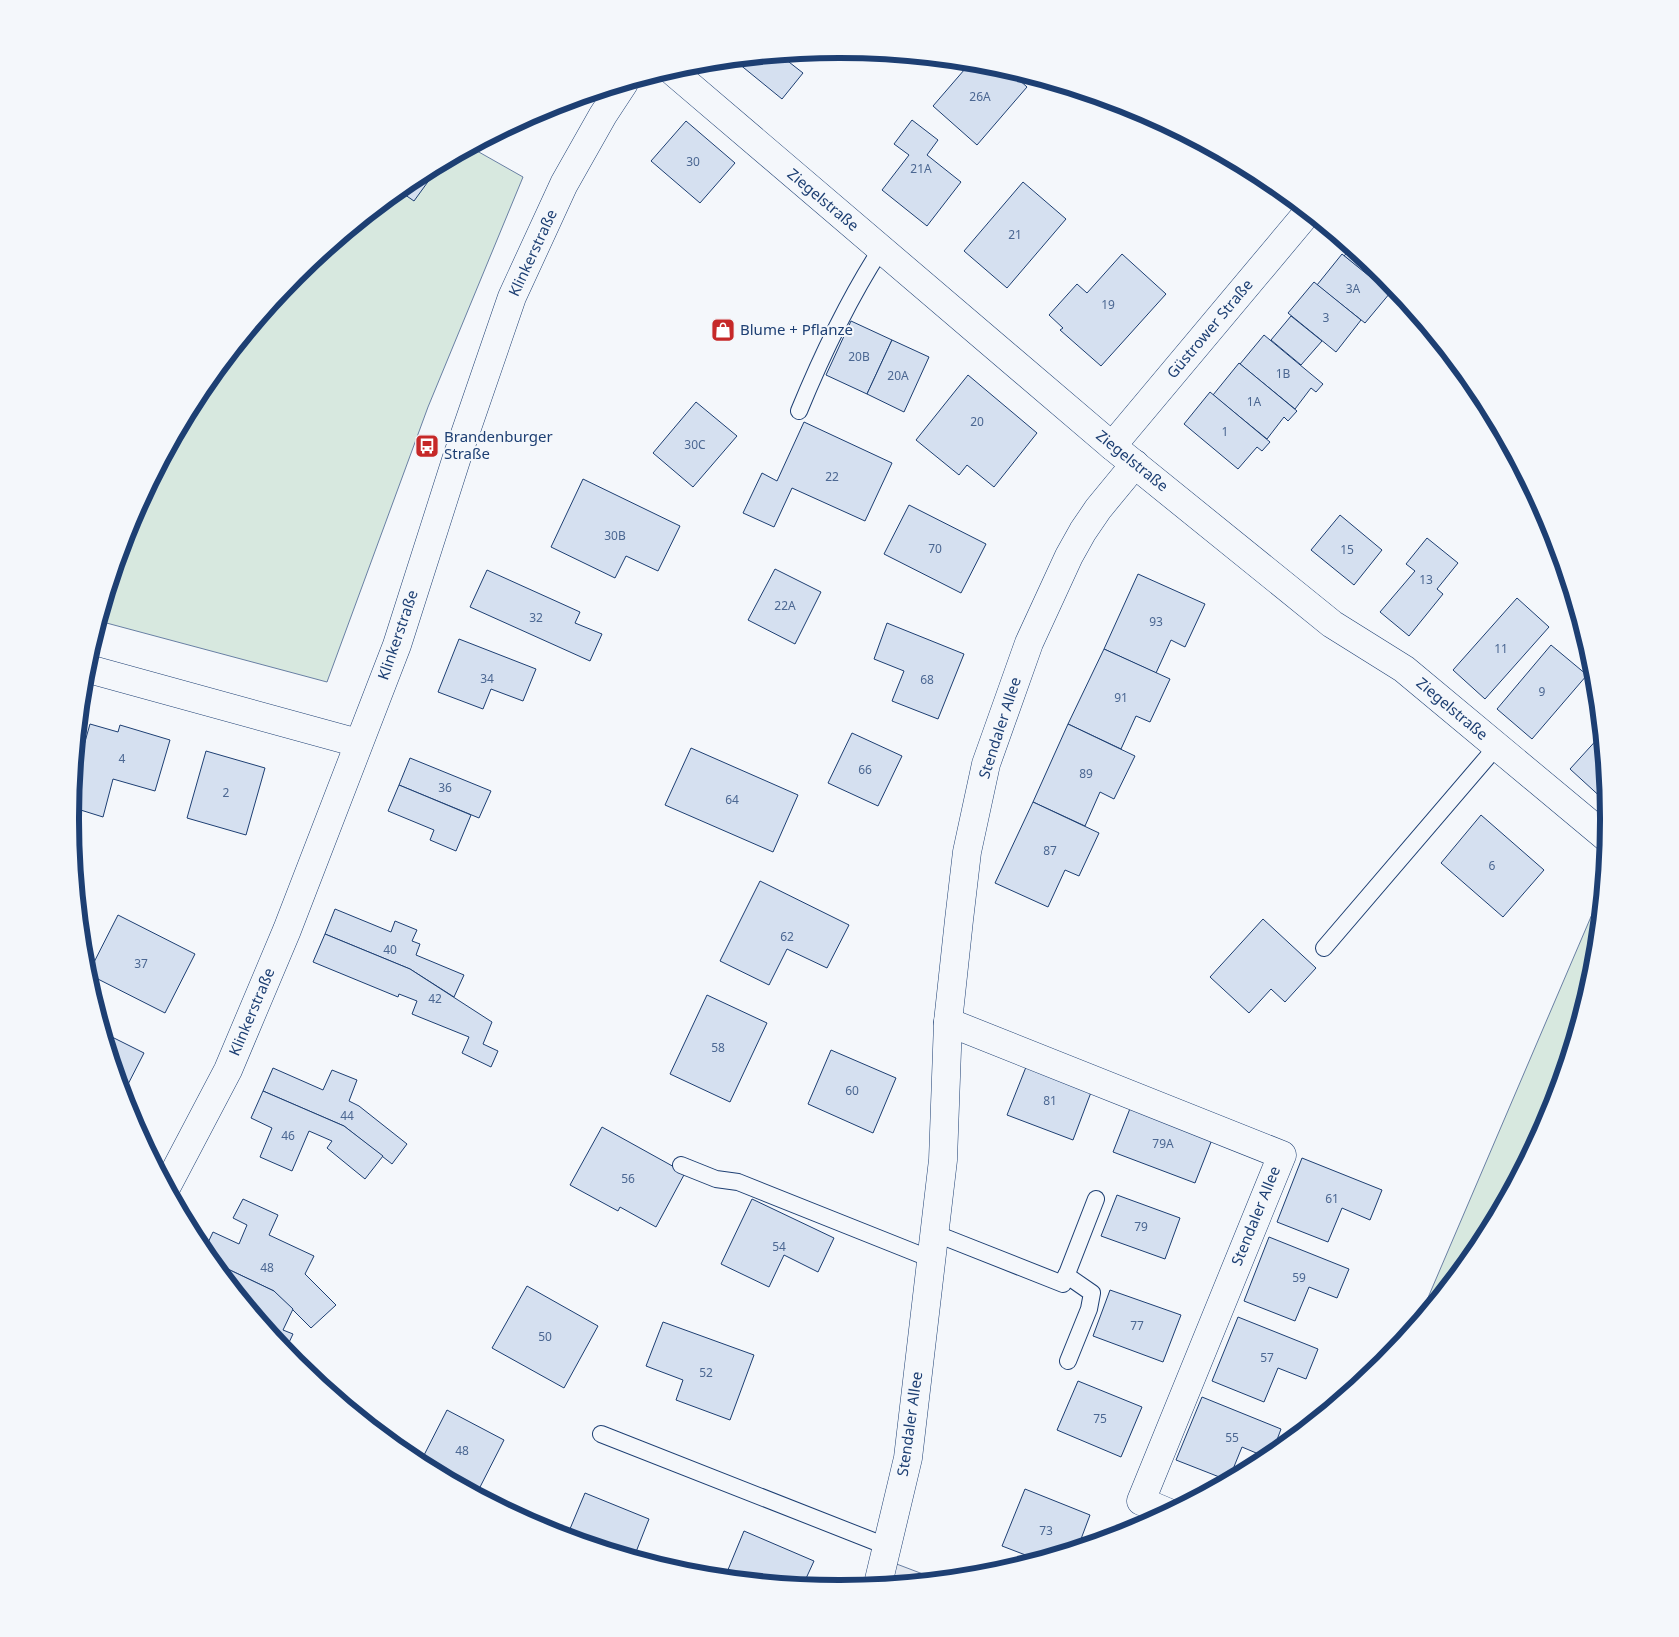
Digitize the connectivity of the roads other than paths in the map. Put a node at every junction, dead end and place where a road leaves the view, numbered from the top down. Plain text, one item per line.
1 (677, 75) edge
2 (619, 90) edge
3 (1304, 216) edge
4 (881, 249) junction
5 (799, 411) dead end
6 (1112, 446) junction
7 (1135, 464) junction
8 (93, 670) edge
9 (358, 743) junction
10 (1496, 746) junction
11 (1600, 832) edge
12 (1324, 948) dead end
13 (948, 1022) junction
14 (681, 1165) dead end
15 (170, 1180) edge
16 (1096, 1199) dead end
17 (933, 1246) junction
18 (1066, 1276) junction
19 (1068, 1361) dead end
20 (601, 1434) dead end
21 (1159, 1509) edge
22 (886, 1546) junction
23 (879, 1578) edge

1 - 4 street, Ziegelstraße
2 - 9 street, Klinkerstraße
3 - 6 street, Güstrower Straße
4 - 5 lane
4 - 6 street, Ziegelstraße
6 - 7 street, Ziegelstraße
7 - 10 street, Ziegelstraße
7 - 13 street, Stendaler Allee
8 - 9 street
9 - 15 street, Klinkerstraße
10 - 11 street, Ziegelstraße
10 - 12 lane
13 - 17 street, Stendaler Allee
13 - 21 street, Stendaler Allee
14 - 17 lane
16 - 18 lane
17 - 18 lane
17 - 22 street, Stendaler Allee
18 - 19 lane
20 - 22 lane
22 - 23 street, Stendaler Allee

